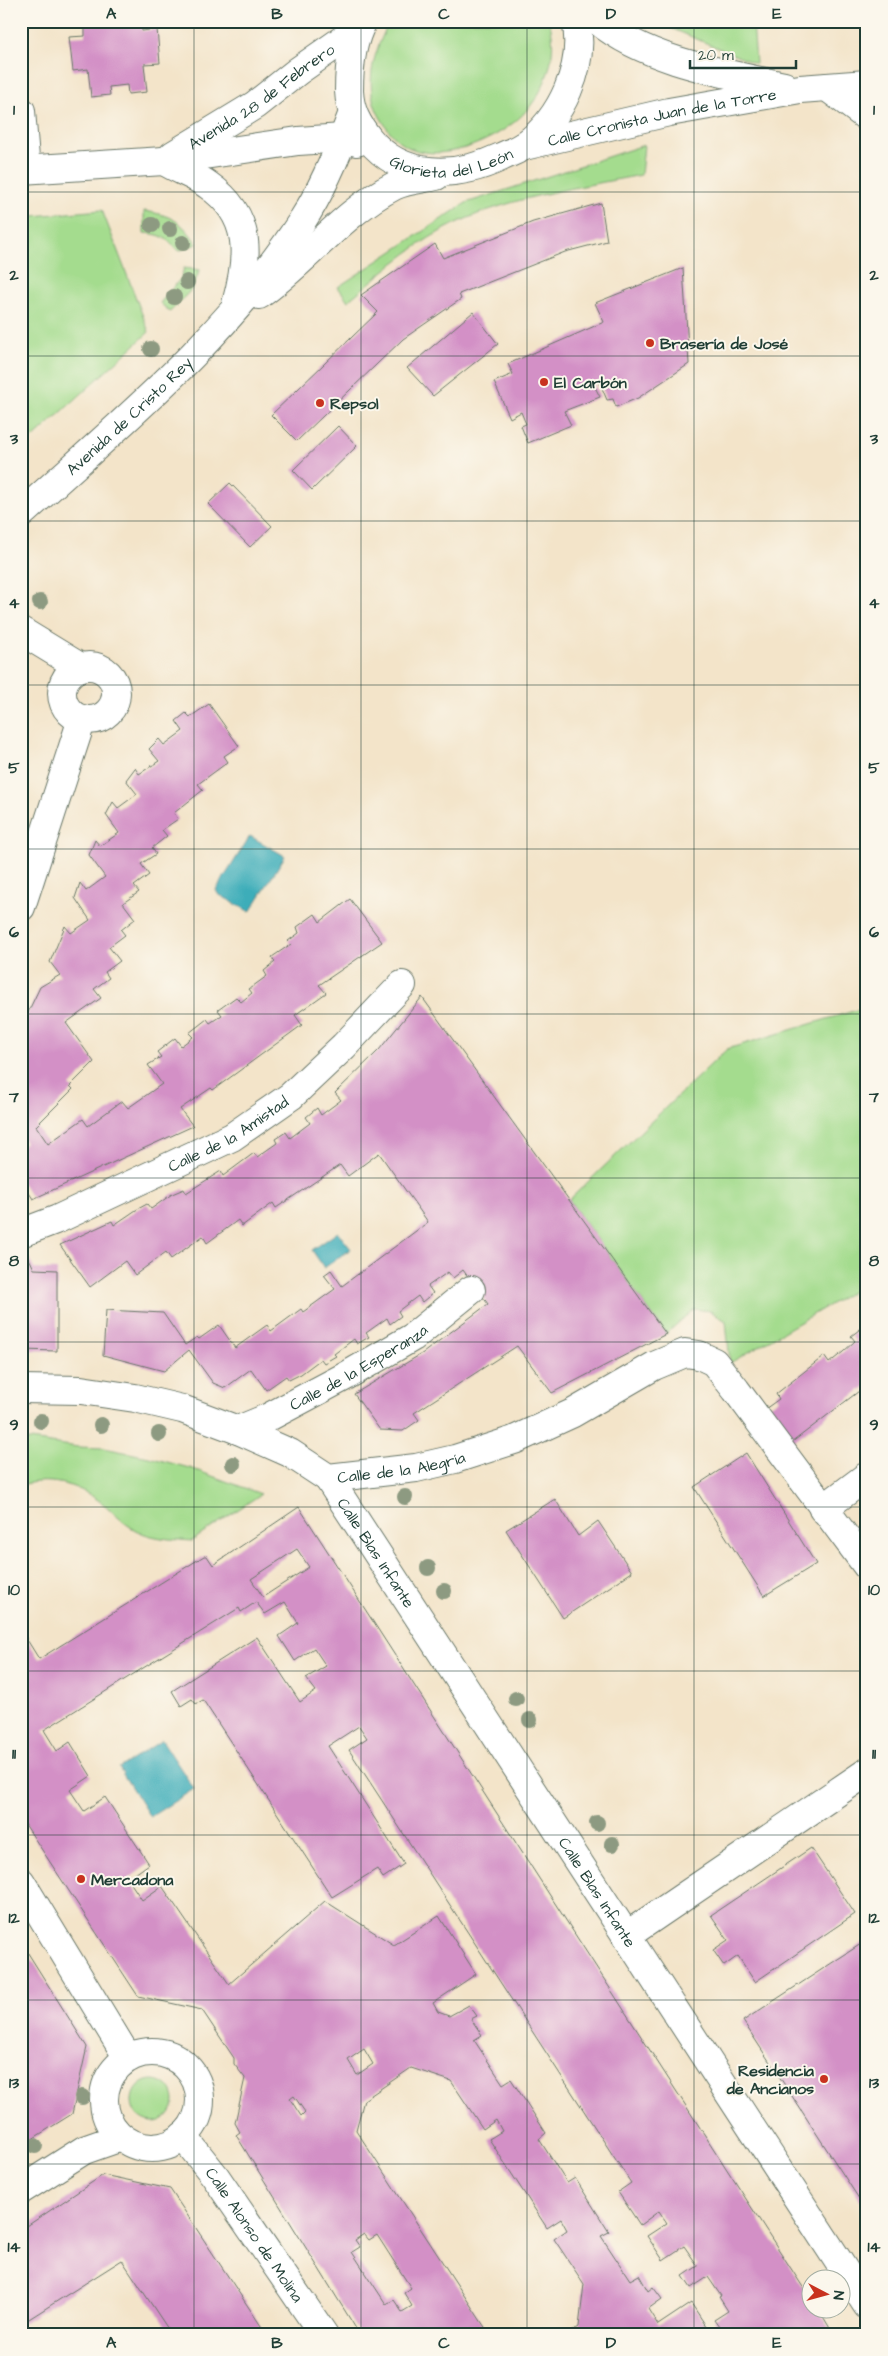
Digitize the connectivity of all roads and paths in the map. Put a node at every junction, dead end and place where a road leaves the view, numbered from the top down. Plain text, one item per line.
1 (576, 21) edge
2 (598, 21) edge
3 (361, 25) edge
4 (867, 84) edge
5 (814, 88) junction
6 (21, 111) edge
7 (867, 117) edge
8 (348, 126) junction
9 (374, 146) joint
10 (524, 146) junction
11 (164, 161) junction
12 (24, 170) edge
13 (451, 173) junction
14 (233, 313) junction
15 (21, 514) edge
16 (21, 630) edge
17 (49, 650) junction
18 (80, 667) junction
19 (62, 694) junction
20 (82, 720) junction
21 (21, 907) edge
22 (402, 985) dead end
23 (21, 1233) edge
24 (471, 1290) dead end
25 (21, 1389) edge
26 (238, 1430) junction
27 (867, 1476) edge
28 (328, 1478) junction
29 (823, 1509) junction
30 (867, 1566) edge
31 (867, 1772) edge
32 (21, 1882) edge
33 (626, 1936) junction
34 (128, 2058) junction
35 (183, 2136) junction
36 (121, 2137) junction
37 (21, 2190) edge
38 (867, 2305) edge
39 (324, 2335) edge

1 - 10 street, Glorieta del León
2 - 5 street, Calle Cronista Juan de la Torre
3 - 8 street
3 - 11 street, Avenida 28 de Febrero
4 - 5 street, Calle Cronista Juan de la Torre
5 - 7 street
5 - 10 street, Calle Cronista Juan de la Torre
6 - 12 street
8 - 9 street, Avenida 28 de Febrero
8 - 11 street, Avenida 28 de Febrero
8 - 14 street, Avenida de Cristo Rey
9 - 13 street, Glorieta del León
10 - 13 street, Glorieta del León
11 - 12 street, Avenida 28 de Febrero
11 - 14 street, Avenida de Cristo Rey
13 - 14 street, Avenida de Cristo Rey
14 - 15 street, Avenida de Cristo Rey
16 - 17 street
17 - 18 street
17 - 19 street
18 - 19 street
18 - 20 street
19 - 20 street
20 - 21 street
22 - 23 street, Calle de la Amistad
24 - 26 street, Calle de la Esperanza
25 - 26 street, Calle de la Alegría
26 - 28 street, Calle de la Alegría
27 - 29 street
28 - 29 street, Calle de la Alegría
28 - 33 street, Calle Blas Infante
29 - 30 street
31 - 33 street
32 - 34 street
33 - 38 street, Calle Blas Infante
34 - 35 street
34 - 36 street
35 - 36 street
35 - 39 street, Calle Alonso de Molina
36 - 37 street

